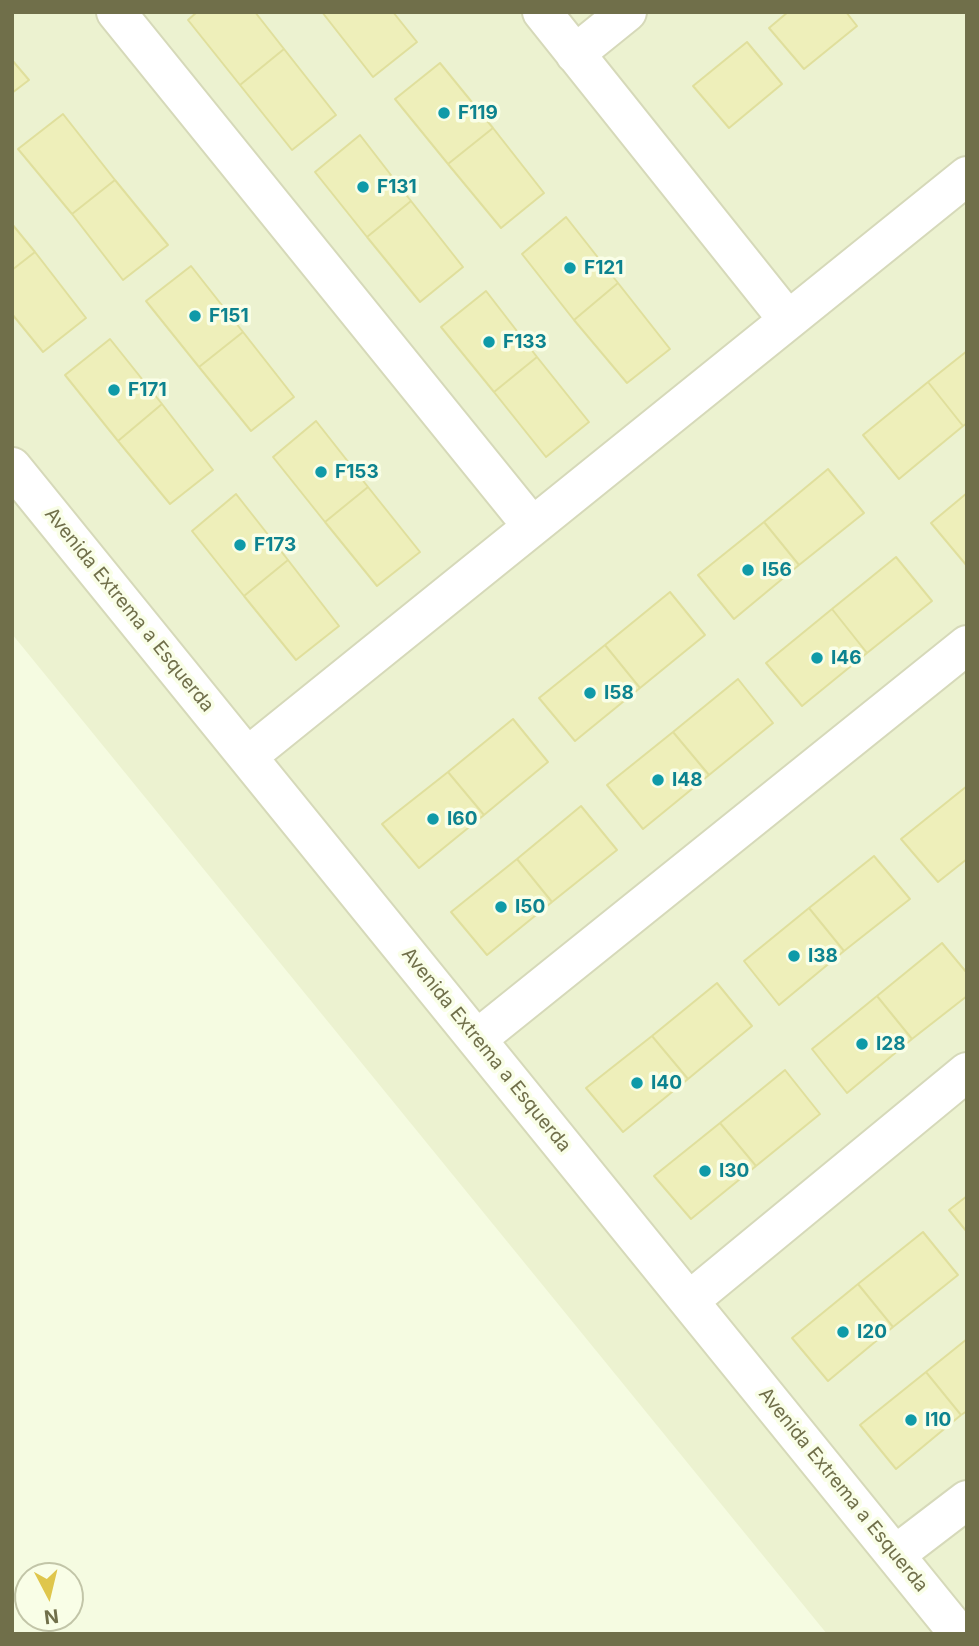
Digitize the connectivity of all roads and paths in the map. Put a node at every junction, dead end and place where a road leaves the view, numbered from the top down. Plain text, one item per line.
1 (116, 12) edge
2 (542, 12) edge
3 (627, 12) edge
4 (576, 54) junction
5 (967, 176) edge
6 (788, 320) junction
7 (12, 467) edge
8 (532, 527) junction
9 (967, 645) edge
10 (248, 757) junction
11 (477, 1039) junction
12 (967, 1072) edge
13 (689, 1301) junction
14 (967, 1500) edge
15 (895, 1555) junction
16 (959, 1634) edge

1 - 8 street
2 - 4 street
3 - 4 street
4 - 6 street
5 - 6 street
6 - 8 street
7 - 10 street, Avenida Extrema a Esquerda
8 - 10 street
9 - 11 street
10 - 11 street, Avenida Extrema a Esquerda
11 - 13 street, Avenida Extrema a Esquerda
12 - 13 street
13 - 15 street, Avenida Extrema a Esquerda
14 - 15 street
15 - 16 street, Avenida Extrema a Esquerda

